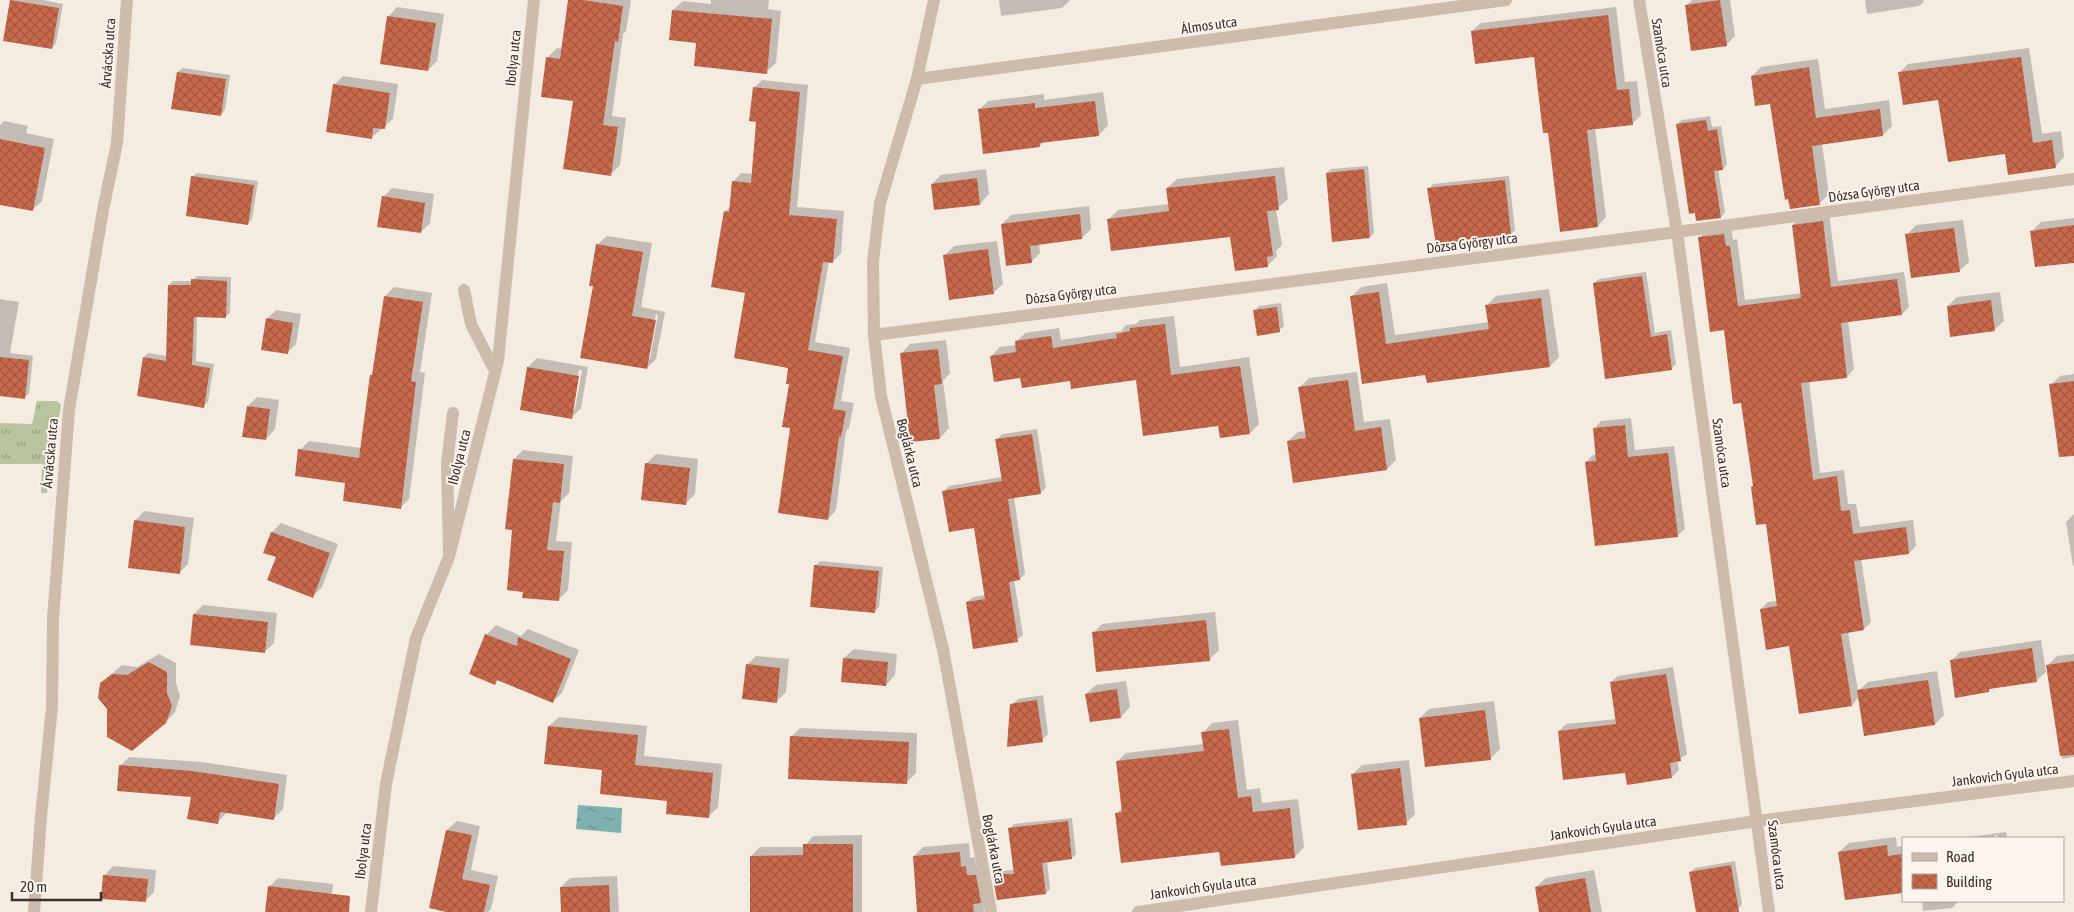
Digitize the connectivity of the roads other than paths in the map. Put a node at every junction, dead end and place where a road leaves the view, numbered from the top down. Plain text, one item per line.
1 (127, 0) edge
2 (534, 0) edge
3 (934, 0) edge
4 (1506, 0) edge
5 (1639, 0) edge
6 (917, 79) junction
7 (2074, 179) edge
8 (1677, 232) junction
9 (464, 290) dead end
10 (874, 334) junction
11 (495, 371) junction
12 (453, 413) dead end
13 (449, 557) junction
14 (2074, 781) edge
15 (1757, 821) junction
16 (34, 912) edge
17 (371, 912) edge
18 (991, 912) edge
19 (1138, 912) edge
20 (1769, 912) edge

1 - 16 street, Árvácska utca
2 - 11 street, Ibolya utca
3 - 6 street, Boglárka utca
4 - 6 street, Álmos utca
5 - 8 street, Szamóca utca
6 - 10 street, Boglárka utca
7 - 8 street, Dózsa György utca
8 - 10 street, Dózsa György utca
8 - 15 street, Szamóca utca
9 - 11 street
10 - 18 street, Boglárka utca
11 - 13 street, Ibolya utca
12 - 13 street
13 - 17 street, Ibolya utca
14 - 15 street, Jankovich Gyula utca
15 - 19 street, Jankovich Gyula utca
15 - 20 street, Szamóca utca

